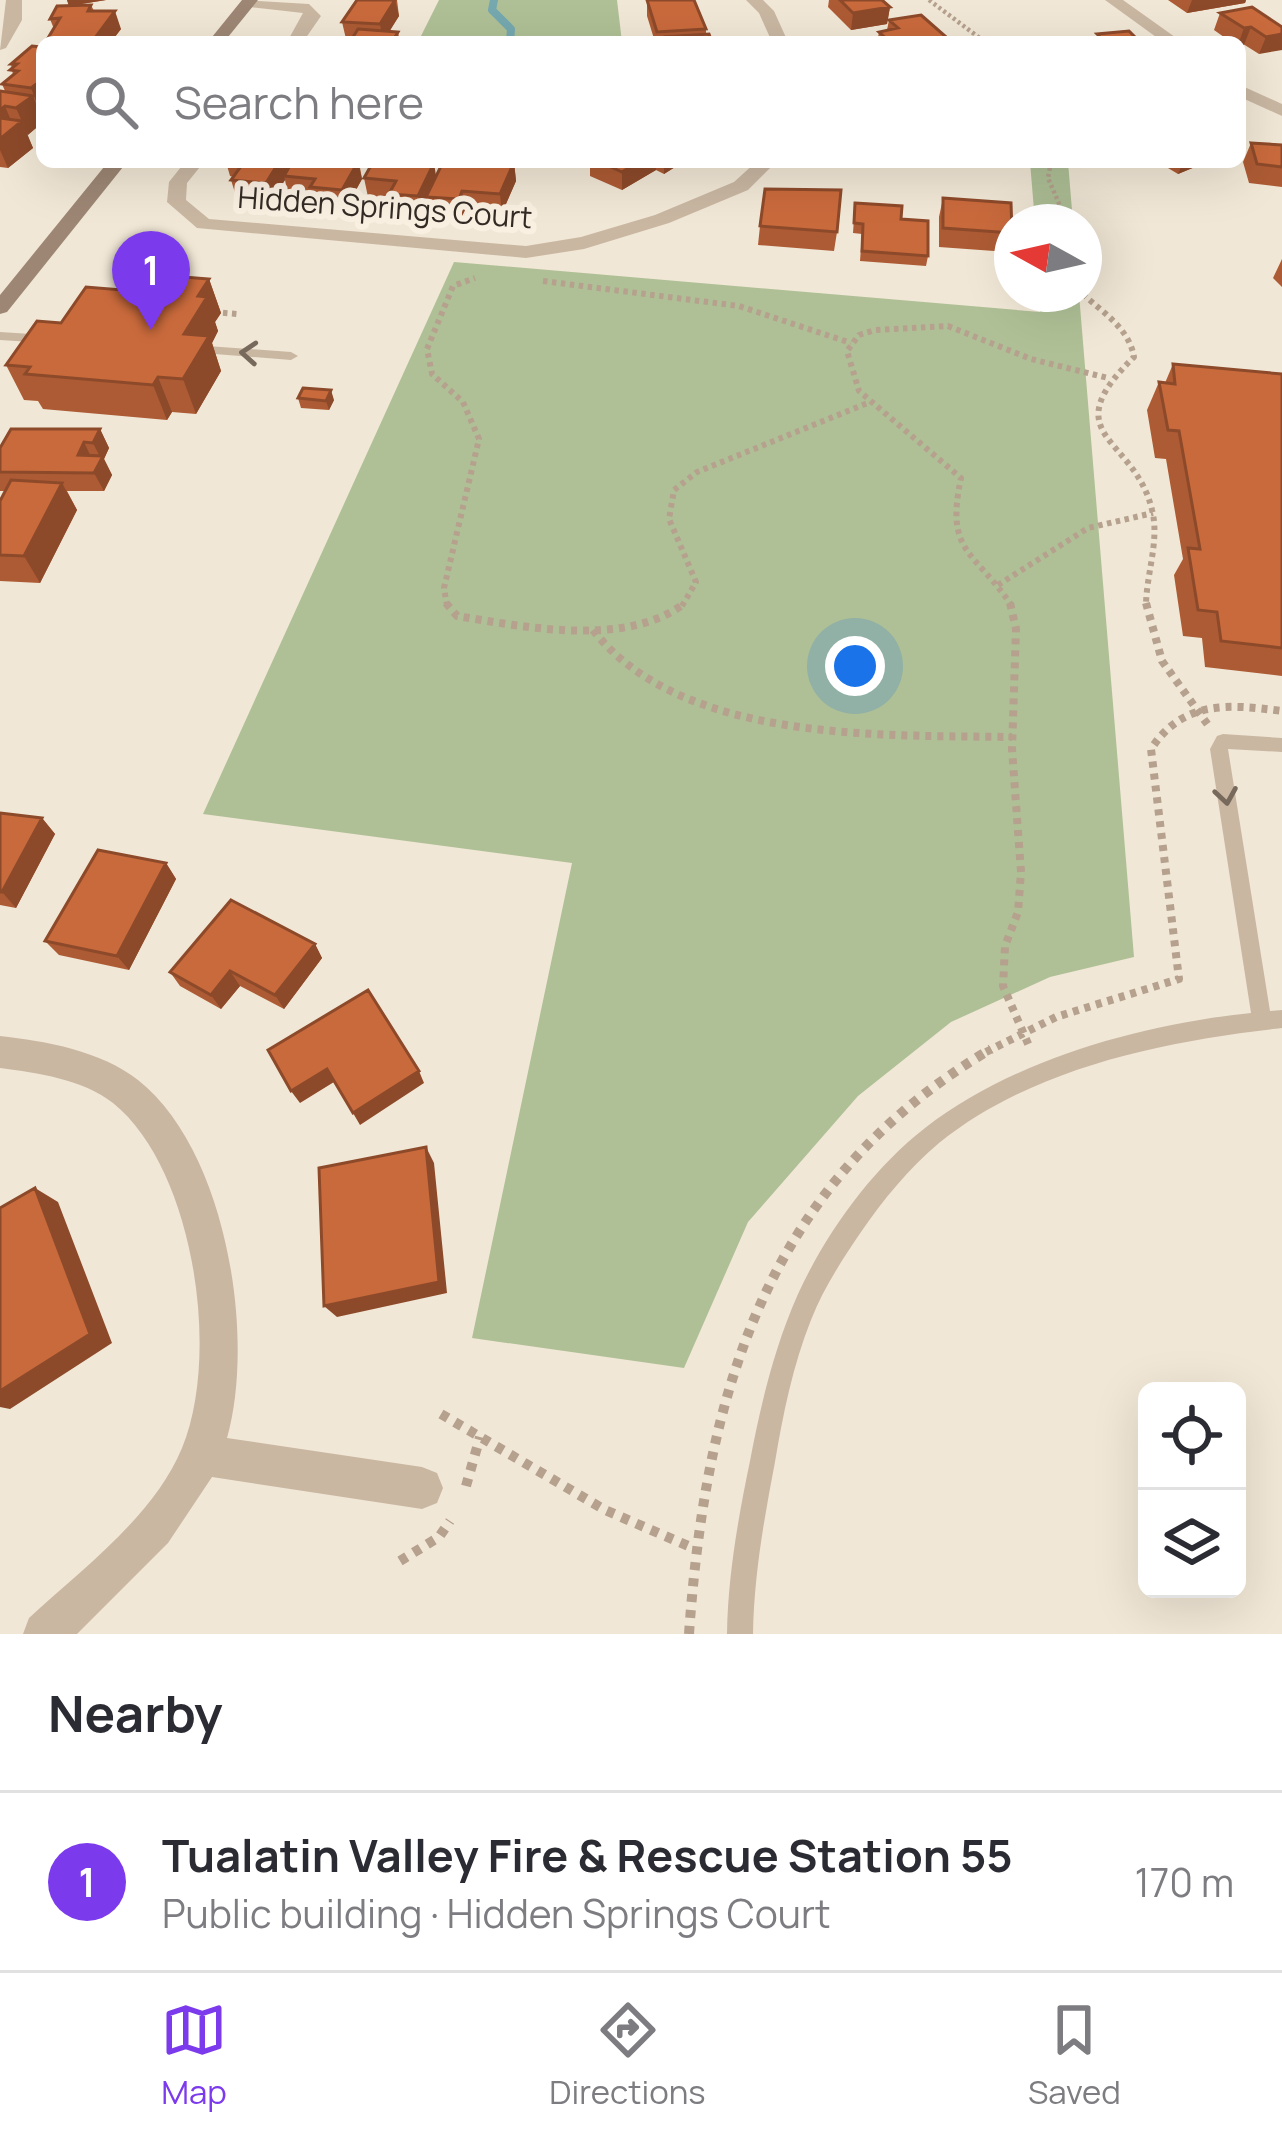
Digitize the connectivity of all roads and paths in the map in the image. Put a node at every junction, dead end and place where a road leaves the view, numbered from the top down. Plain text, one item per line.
1 (14, 0) edge
2 (754, 0) edge
3 (929, 0) edge
4 (1113, 0) edge
5 (249, 1) edge
6 (221, 36) edge
7 (299, 36) edge
8 (777, 36) edge
9 (977, 36) edge
10 (1165, 36) edge
11 (0, 45) edge
12 (1246, 93) edge
13 (1282, 111) edge
14 (113, 168) edge
15 (190, 168) edge
16 (760, 168) edge
17 (1050, 168) edge
18 (1059, 204) edge
19 (489, 276) dead end
20 (536, 280) dead end
21 (0, 308) edge
22 (196, 310) edge
23 (1102, 311) edge
24 (237, 314) dead end
25 (0, 336) edge
26 (56, 340) edge
27 (851, 343) junction
28 (207, 350) edge
29 (291, 356) dead end
30 (1108, 378) junction
31 (870, 403) junction
32 (1153, 513) junction
33 (998, 585) junction
34 (593, 630) junction
35 (1012, 737) junction
36 (1223, 741) junction
37 (1282, 745) edge
38 (1272, 1020) edge
39 (0, 1052) edge
40 (1045, 1074) junction
41 (441, 1414) dead end
42 (201, 1455) junction
43 (422, 1488) dead end
44 (693, 1548) dead end
45 (45, 1634) edge
46 (740, 1634) edge

1 - 11 street
2 - 8 street
3 - 9 path
4 - 10 street
5 - 6 main road
5 - 7 street
12 - 13 street
14 - 21 main road
15 - 16 street, Hidden Springs Court
17 - 18 path
19 - 34 path
20 - 27 path
22 - 24 path
23 - 30 path
25 - 26 lane
27 - 30 path
27 - 31 path
29 -> 28 lane
30 - 32 path
31 - 33 path
31 - 34 path
32 - 33 path
32 - 36 path
33 - 35 path
34 - 35 path
35 - 40 path
36 - 37 lane
36 -> 38 lane
38 - 40 lane
39 - 42 street
40 - 46 lane
41 - 44 path
42 - 43 street
42 - 45 street

